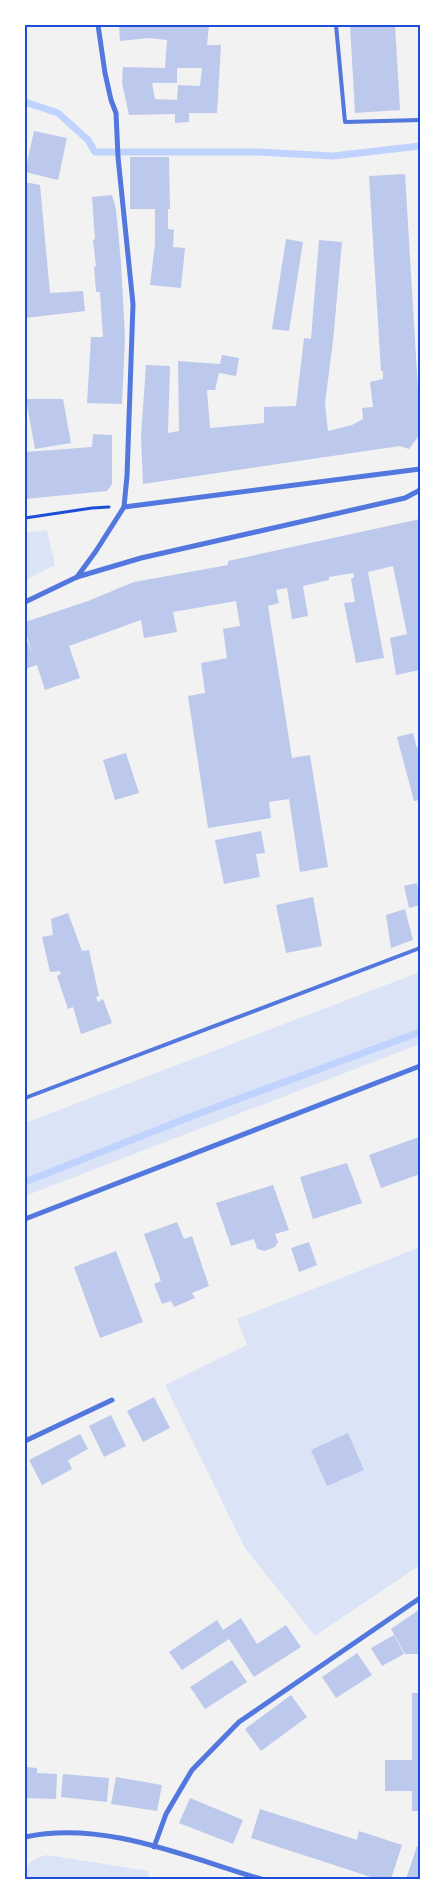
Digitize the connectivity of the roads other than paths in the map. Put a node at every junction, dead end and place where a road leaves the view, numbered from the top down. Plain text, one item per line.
1 (98, 25) edge
2 (336, 25) edge
3 (420, 120) edge
4 (420, 469) edge
5 (420, 490) edge
6 (124, 507) junction
7 (77, 577) junction
8 (25, 602) edge
9 (420, 948) edge
10 (420, 1066) edge
11 (25, 1098) edge
12 (25, 1219) edge
13 (112, 1400) dead end
14 (25, 1441) edge
15 (420, 1598) edge
16 (25, 1837) edge
17 (154, 1847) junction
18 (261, 1879) edge

1 - 6 street
2 - 3 lane
4 - 6 street
5 - 7 street
6 - 7 street
7 - 8 street
9 - 11 lane
10 - 12 street
13 - 14 street
15 - 17 street
16 - 17 street
17 - 18 street

